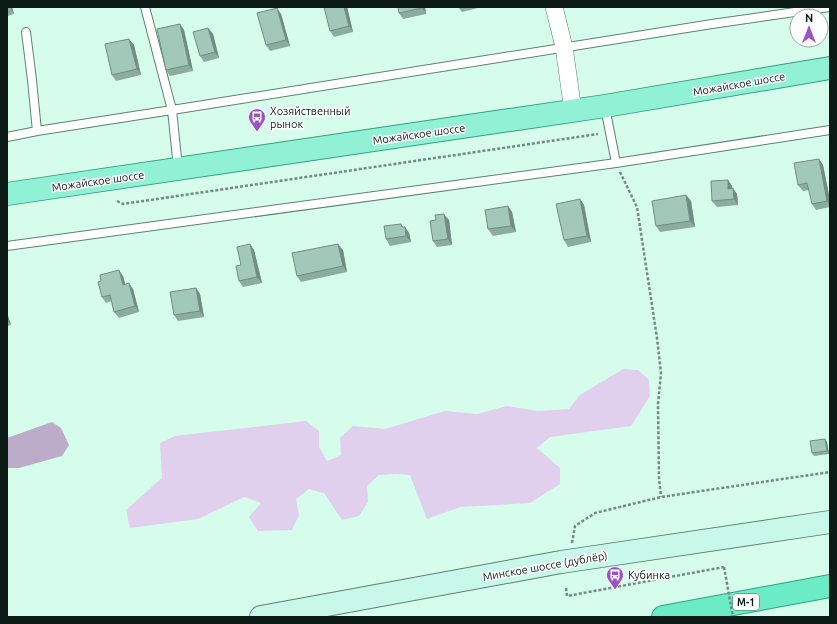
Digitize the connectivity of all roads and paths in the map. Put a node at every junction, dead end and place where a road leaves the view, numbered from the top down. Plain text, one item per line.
1 (145, 7) edge
2 (554, 7) edge
3 (829, 7) edge
4 (26, 32) dead end
5 (564, 47) junction
6 (830, 68) edge
7 (605, 106) junction
8 (172, 110) junction
9 (574, 111) junction
10 (830, 130) edge
11 (37, 131) junction
12 (610, 132) junction
13 (7, 137) edge
14 (616, 163) junction
15 (179, 170) junction
16 (7, 194) edge
17 (117, 201) dead end
18 (7, 246) edge
19 (830, 472) edge
20 (661, 497) junction
21 (830, 522) edge
22 (565, 544) dead end
23 (830, 586) edge
24 (566, 588) dead end
25 (261, 617) edge
26 (663, 617) edge
27 (733, 617) edge

1 - 8 lane
2 - 5 street
3 - 5 lane
4 - 11 lane
5 - 8 lane
5 - 9 street
6 - 7 main road, Можайское шоссе
7 - 9 main road, Можайское шоссе
7 - 12 lane
8 - 11 lane
8 - 15 lane
9 - 15 main road, Можайское шоссе
10 - 14 lane
11 - 13 lane
12 - 14 lane
12 - 17 path
14 - 18 lane
14 - 20 path
15 - 16 main road, Можайское шоссе
19 - 20 path
20 - 22 path
21 - 25 main road, Минское шоссе (дублёр)
23 - 26 highway, М-1
24 - 27 path, bridge

